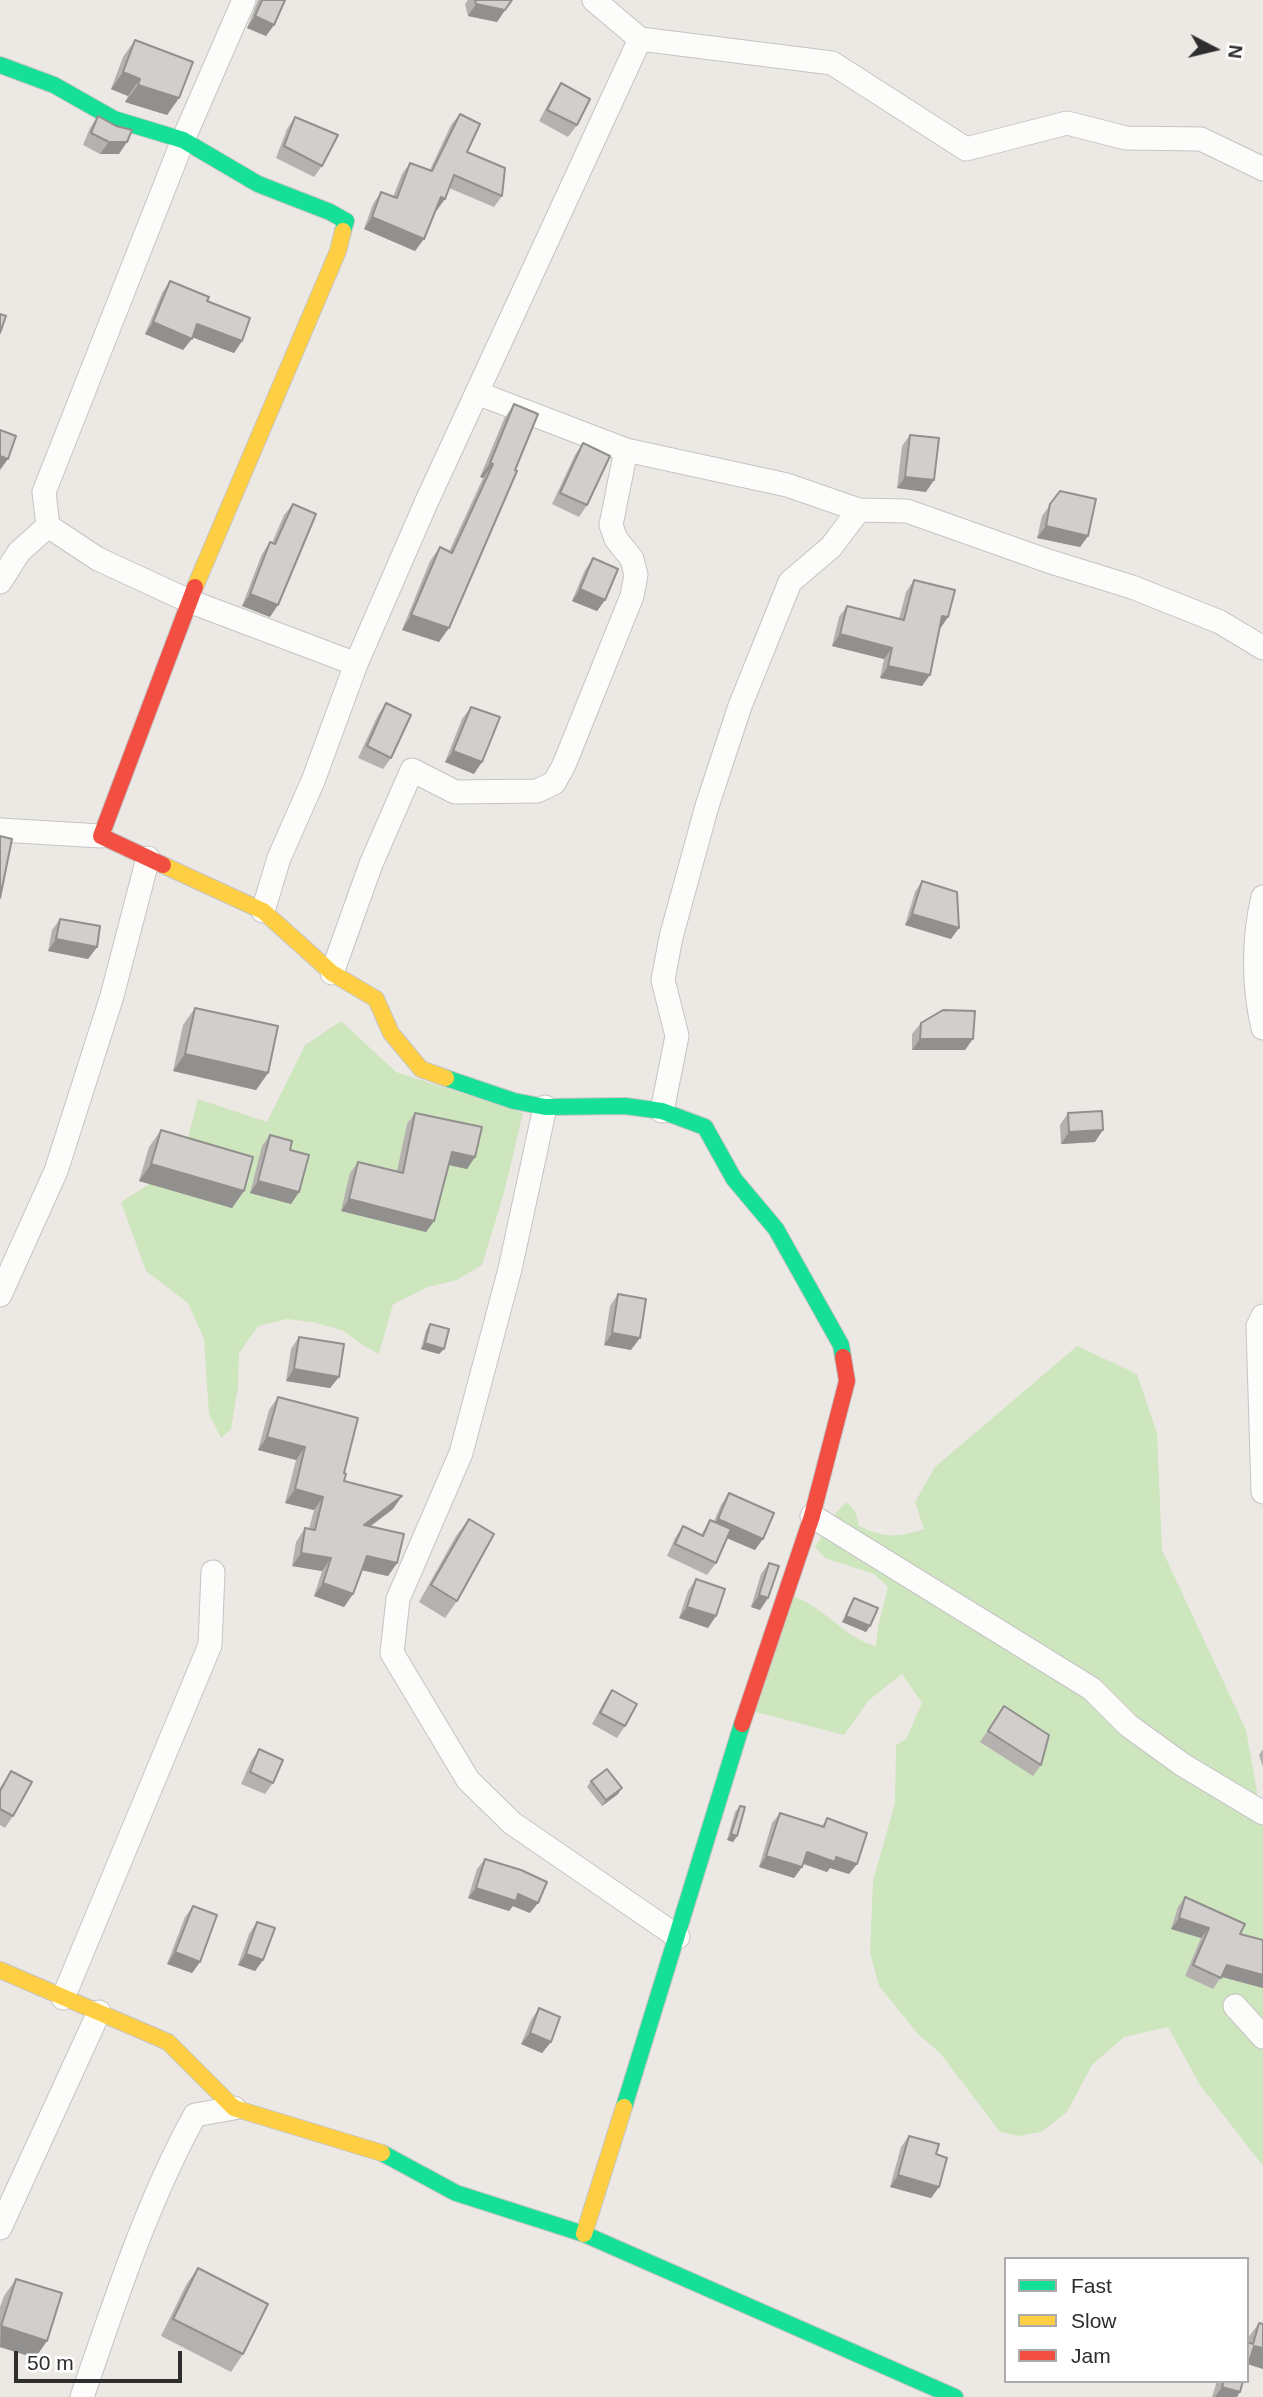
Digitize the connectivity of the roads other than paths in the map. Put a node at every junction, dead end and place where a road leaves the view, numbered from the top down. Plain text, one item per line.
1 (244, 0) edge
2 (594, 0) edge
3 (640, 39) junction
4 (0, 65) edge
5 (183, 140) junction
6 (1263, 169) edge
7 (477, 393) junction
8 (626, 450) junction
9 (859, 510) junction
10 (48, 526) junction
11 (0, 582) edge
12 (189, 601) junction
13 (1263, 648) edge
14 (356, 664) junction
15 (0, 830) edge
16 (101, 836) junction
17 (148, 858) junction
18 (1263, 897) edge
19 (263, 911) junction
20 (332, 974) junction
21 (1263, 1028) edge
22 (545, 1107) junction
23 (662, 1111) junction
24 (0, 1294) edge
25 (1263, 1316) edge
26 (1263, 1492) edge
27 (812, 1516) junction
28 (213, 1572) dead end
29 (1263, 1813) edge
30 (678, 1937) junction
31 (0, 1970) edge
32 (63, 1998) junction
33 (1235, 2006) dead end
34 (99, 2012) junction
35 (1263, 2037) edge
36 (234, 2108) junction
37 (0, 2228) edge
38 (584, 2234) junction
39 (82, 2397) edge
40 (955, 2397) edge

1 - 5 street
2 - 3 street
3 - 6 street
3 - 7 street
4 - 5 street
5 - 10 street
5 - 12 street
7 - 8 street
7 - 14 street
8 - 9 street
8 - 20 street
9 - 13 street
9 - 23 street
10 - 11 street
10 - 12 street
12 - 14 street
12 - 16 street
14 - 19 street
15 - 16 street
16 - 17 street
17 - 19 street
17 - 24 street
18 - 21 street
19 - 20 street
20 - 22 street
22 - 23 street
22 - 30 street
23 - 27 street
25 - 26 street
27 - 29 street
27 - 30 street
28 - 32 street
30 - 38 street
31 - 32 street
32 - 34 street
33 - 35 street
34 - 36 street
34 - 37 street
36 - 38 street
36 - 39 street
38 - 40 street

